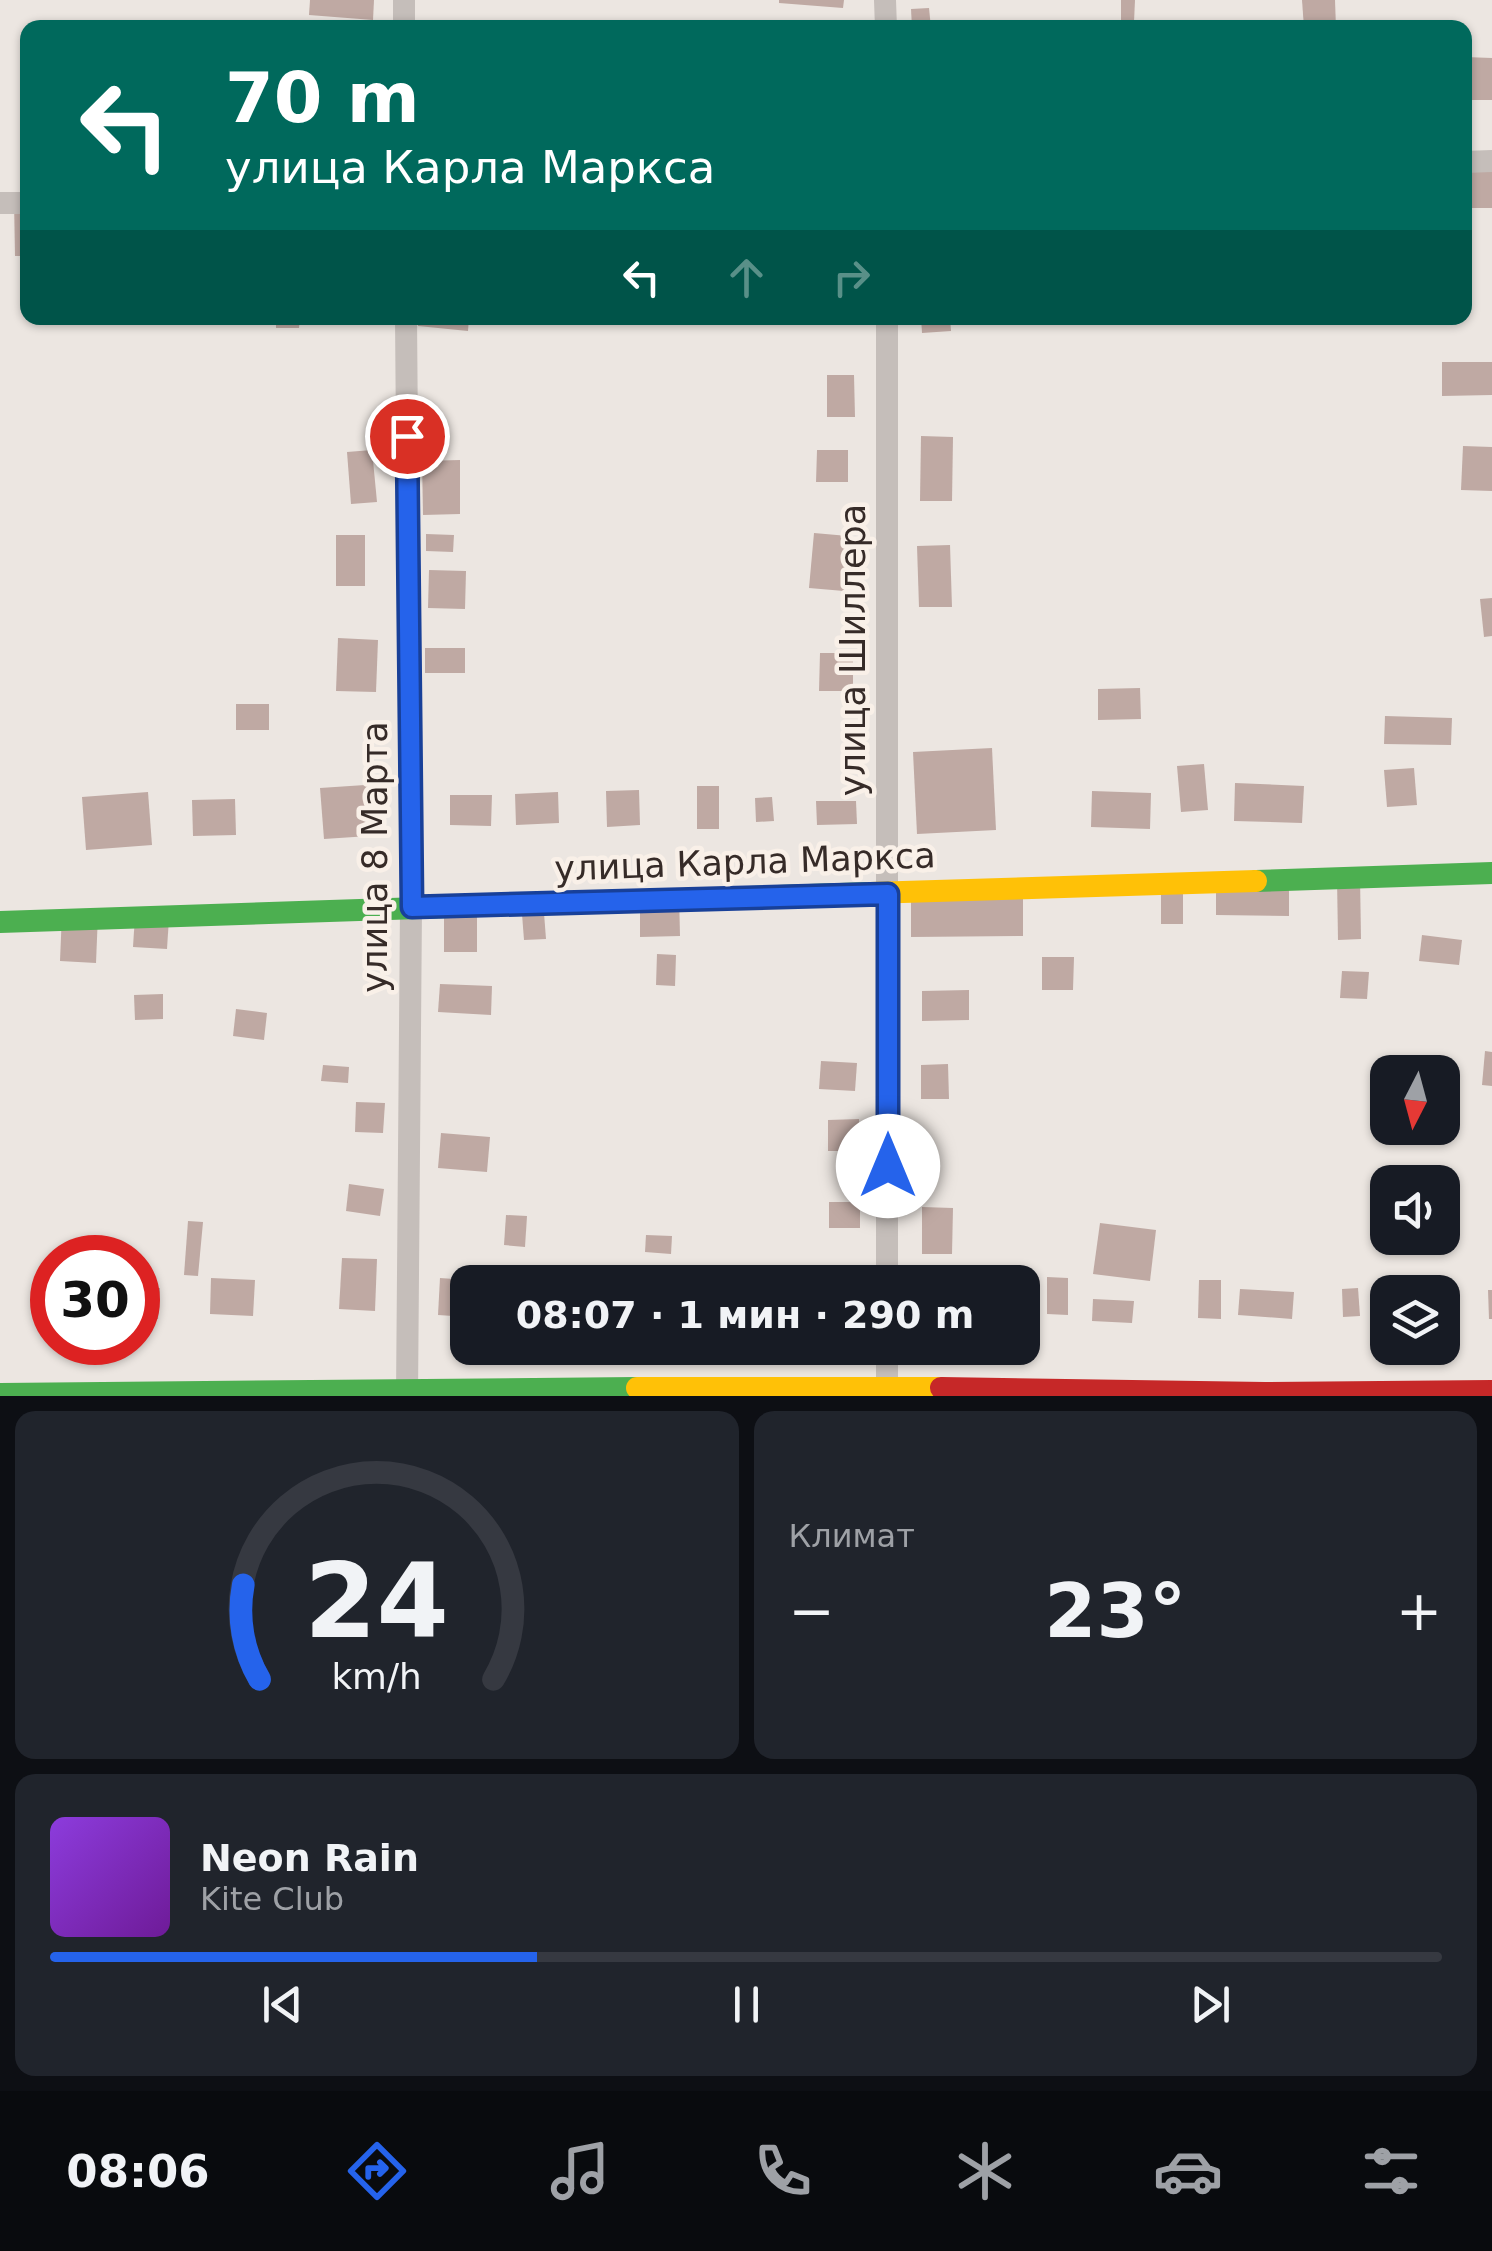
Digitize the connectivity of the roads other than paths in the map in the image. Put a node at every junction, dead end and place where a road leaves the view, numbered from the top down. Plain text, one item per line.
1 (406, 325) edge
2 (888, 325) edge
3 (1492, 872) edge
4 (888, 894) junction
5 (412, 907) junction
6 (0, 922) edge
7 (887, 1265) edge
8 (887, 1365) edge
9 (1492, 1391) edge
10 (407, 1392) edge
11 (886, 1392) edge
12 (0, 1394) edge

1 - 5 street, улица 8 Марта
2 - 4 street, улица Шиллера
3 - 4 street, улица Карла Маркса
4 - 5 street, улица Карла Маркса
4 - 7 street, улица Шиллера
5 - 6 street, улица Карла Маркса
5 - 10 street, улица 8 Марта
8 - 11 street
9 - 11 street
10 - 11 street
10 - 12 street

